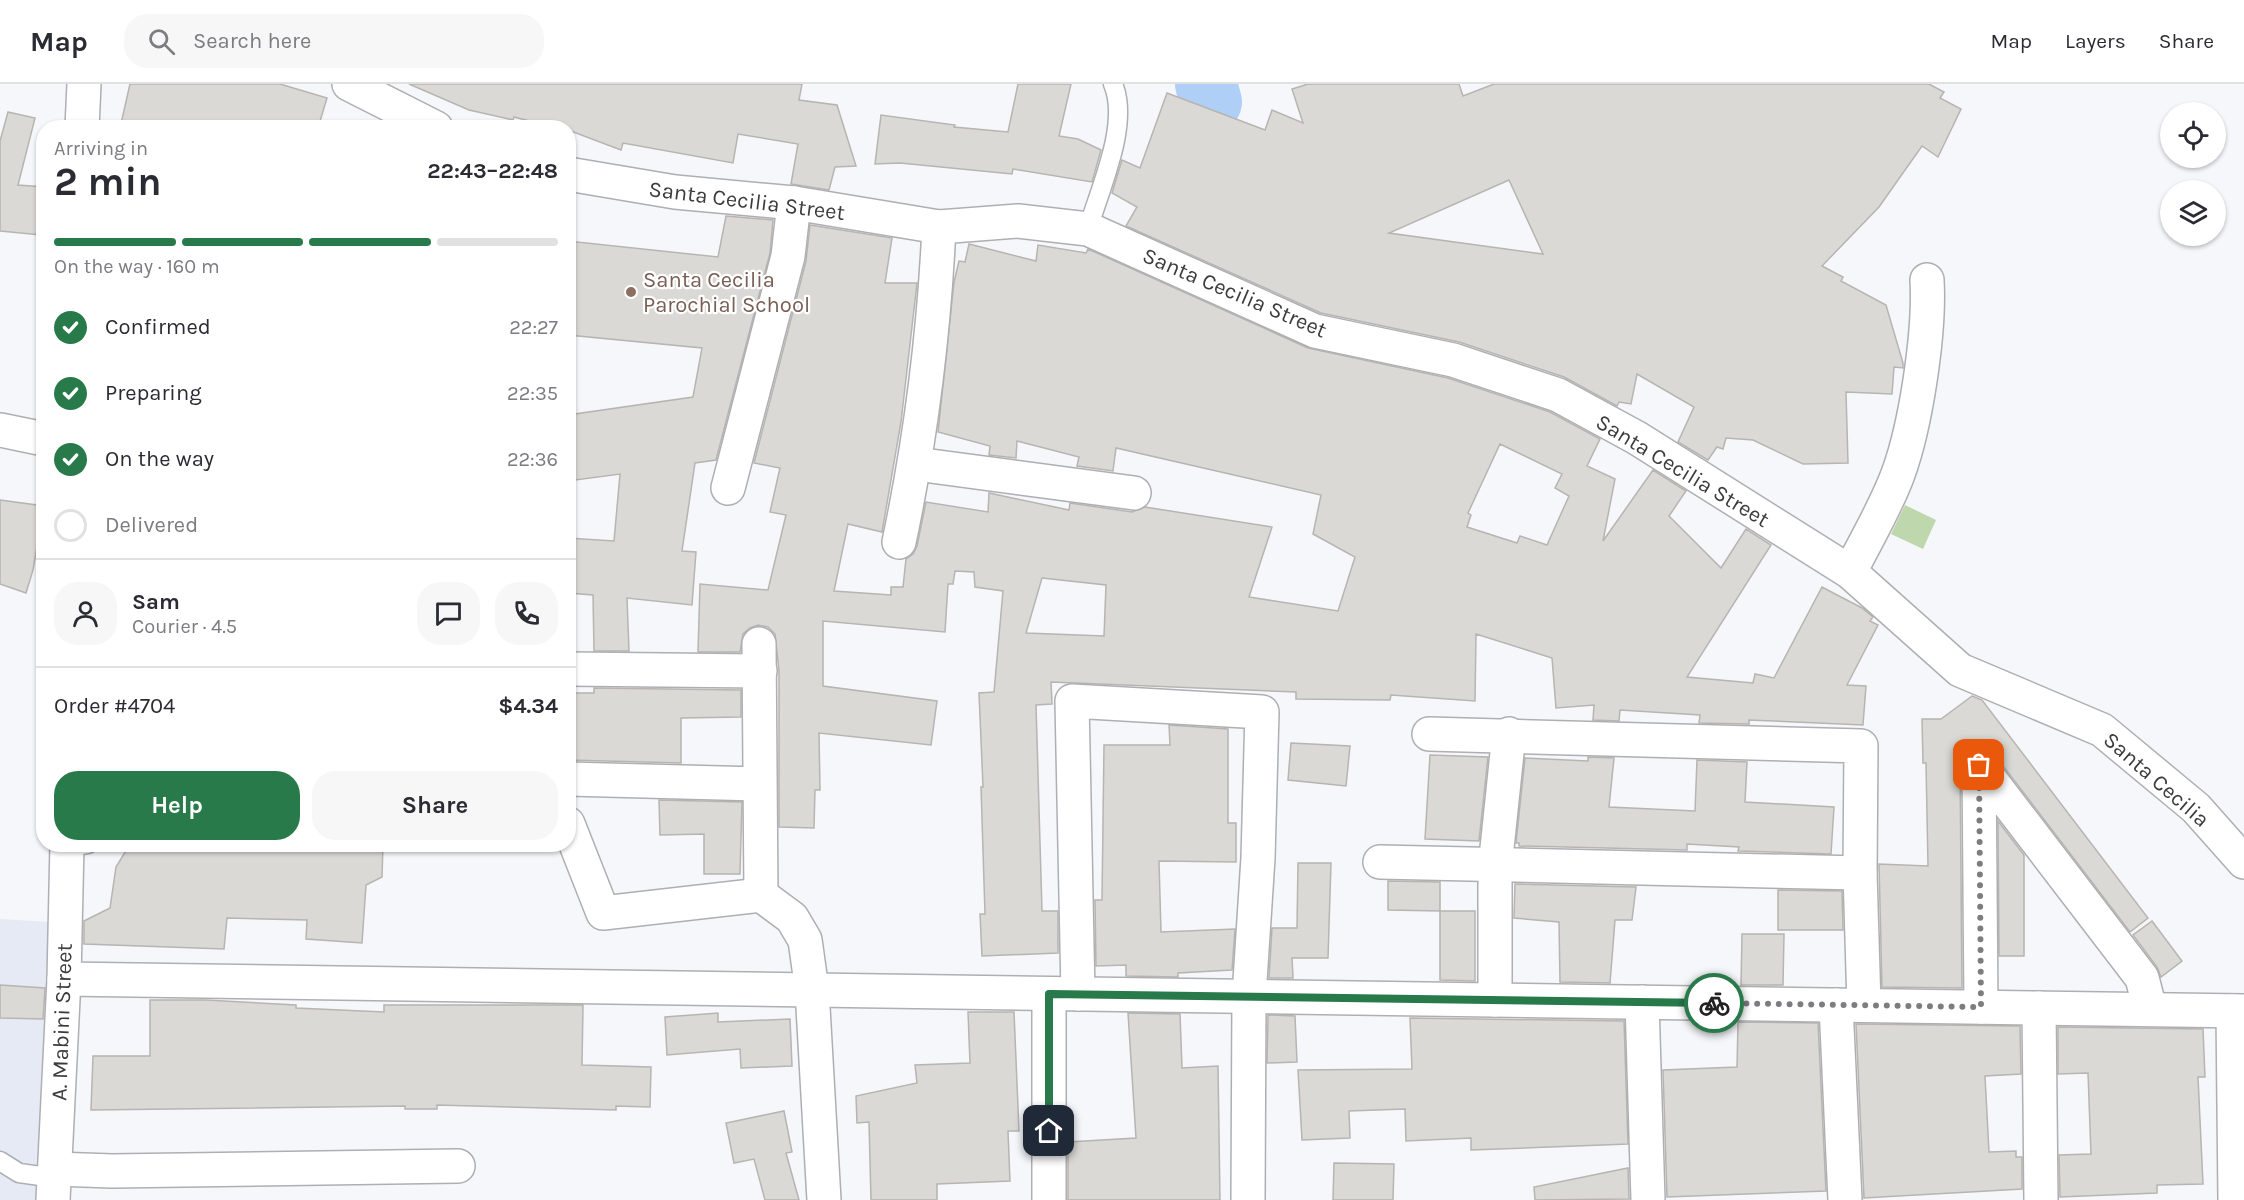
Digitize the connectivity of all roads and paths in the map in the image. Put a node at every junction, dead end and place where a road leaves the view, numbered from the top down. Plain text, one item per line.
1 (84, 84) edge
2 (349, 84) edge
3 (1113, 84) edge
4 (82, 120) edge
5 (420, 120) edge
6 (576, 175) edge
7 (794, 204) junction
8 (939, 227) junction
9 (1088, 229) junction
10 (1928, 280) dead end
11 (0, 430) edge
12 (36, 437) edge
13 (915, 464) junction
14 (728, 488) dead end
15 (1134, 493) dead end
16 (899, 542) dead end
17 (1850, 572) junction
18 (576, 669) edge
19 (1960, 670) joint
20 (1429, 734) dead end
21 (1509, 734) junction
22 (576, 779) edge
23 (759, 784) junction
24 (576, 844) edge
25 (74, 852) edge
26 (1380, 862) dead end
27 (2244, 862) edge
28 (1495, 867) junction
29 (1860, 873) junction
30 (760, 895) junction
31 (64, 979) junction
32 (812, 990) junction
33 (1063, 994) junction
34 (1249, 996) junction
35 (1495, 1000) junction
36 (1642, 1002) junction
37 (1850, 1005) junction
38 (1981, 1007) junction
39 (2039, 1008) junction
40 (2150, 1009) junction
41 (2239, 1011) edge
42 (0, 1161) edge
43 (458, 1166) dead end
44 (54, 1182) edge
45 (824, 1200) edge
46 (1048, 1200) edge
47 (1248, 1200) edge
48 (1648, 1200) edge
49 (1845, 1200) edge
50 (2041, 1200) edge
51 (2235, 1200) edge

1 - 4 street
2 - 5 street
3 - 9 lane
6 - 7 street, Santa Cecilia Street
7 - 8 street, Santa Cecilia Street
7 - 14 street
8 - 9 street, Santa Cecilia Street
8 - 13 street
9 - 17 street, Santa Cecilia Street
10 - 17 street
11 - 12 street
13 - 15 street
13 - 16 street
17 - 19 street, Santa Cecilia Street
18 - 23 street
19 - 27 street, Santa Cecilia
20 - 21 street
21 - 28 street
21 - 29 street
22 - 23 street
23 - 30 street
24 - 30 street
25 - 31 street, A. Mabini Street
26 - 28 street
28 - 29 street
28 - 35 street
29 - 37 street
30 - 32 street
31 - 32 street
31 - 44 street, A. Mabini Street
32 - 33 street
32 - 45 street
33 - 34 street
33 - 34 street
33 - 46 street
34 - 35 street
34 - 47 street
35 - 36 street
36 - 37 street
36 - 48 street
37 - 38 street
37 - 49 street
38 - 39 street
38 - 40 street
39 - 40 street
39 - 50 street
40 - 41 street
41 - 51 street
42 - 44 lane
43 - 44 street

